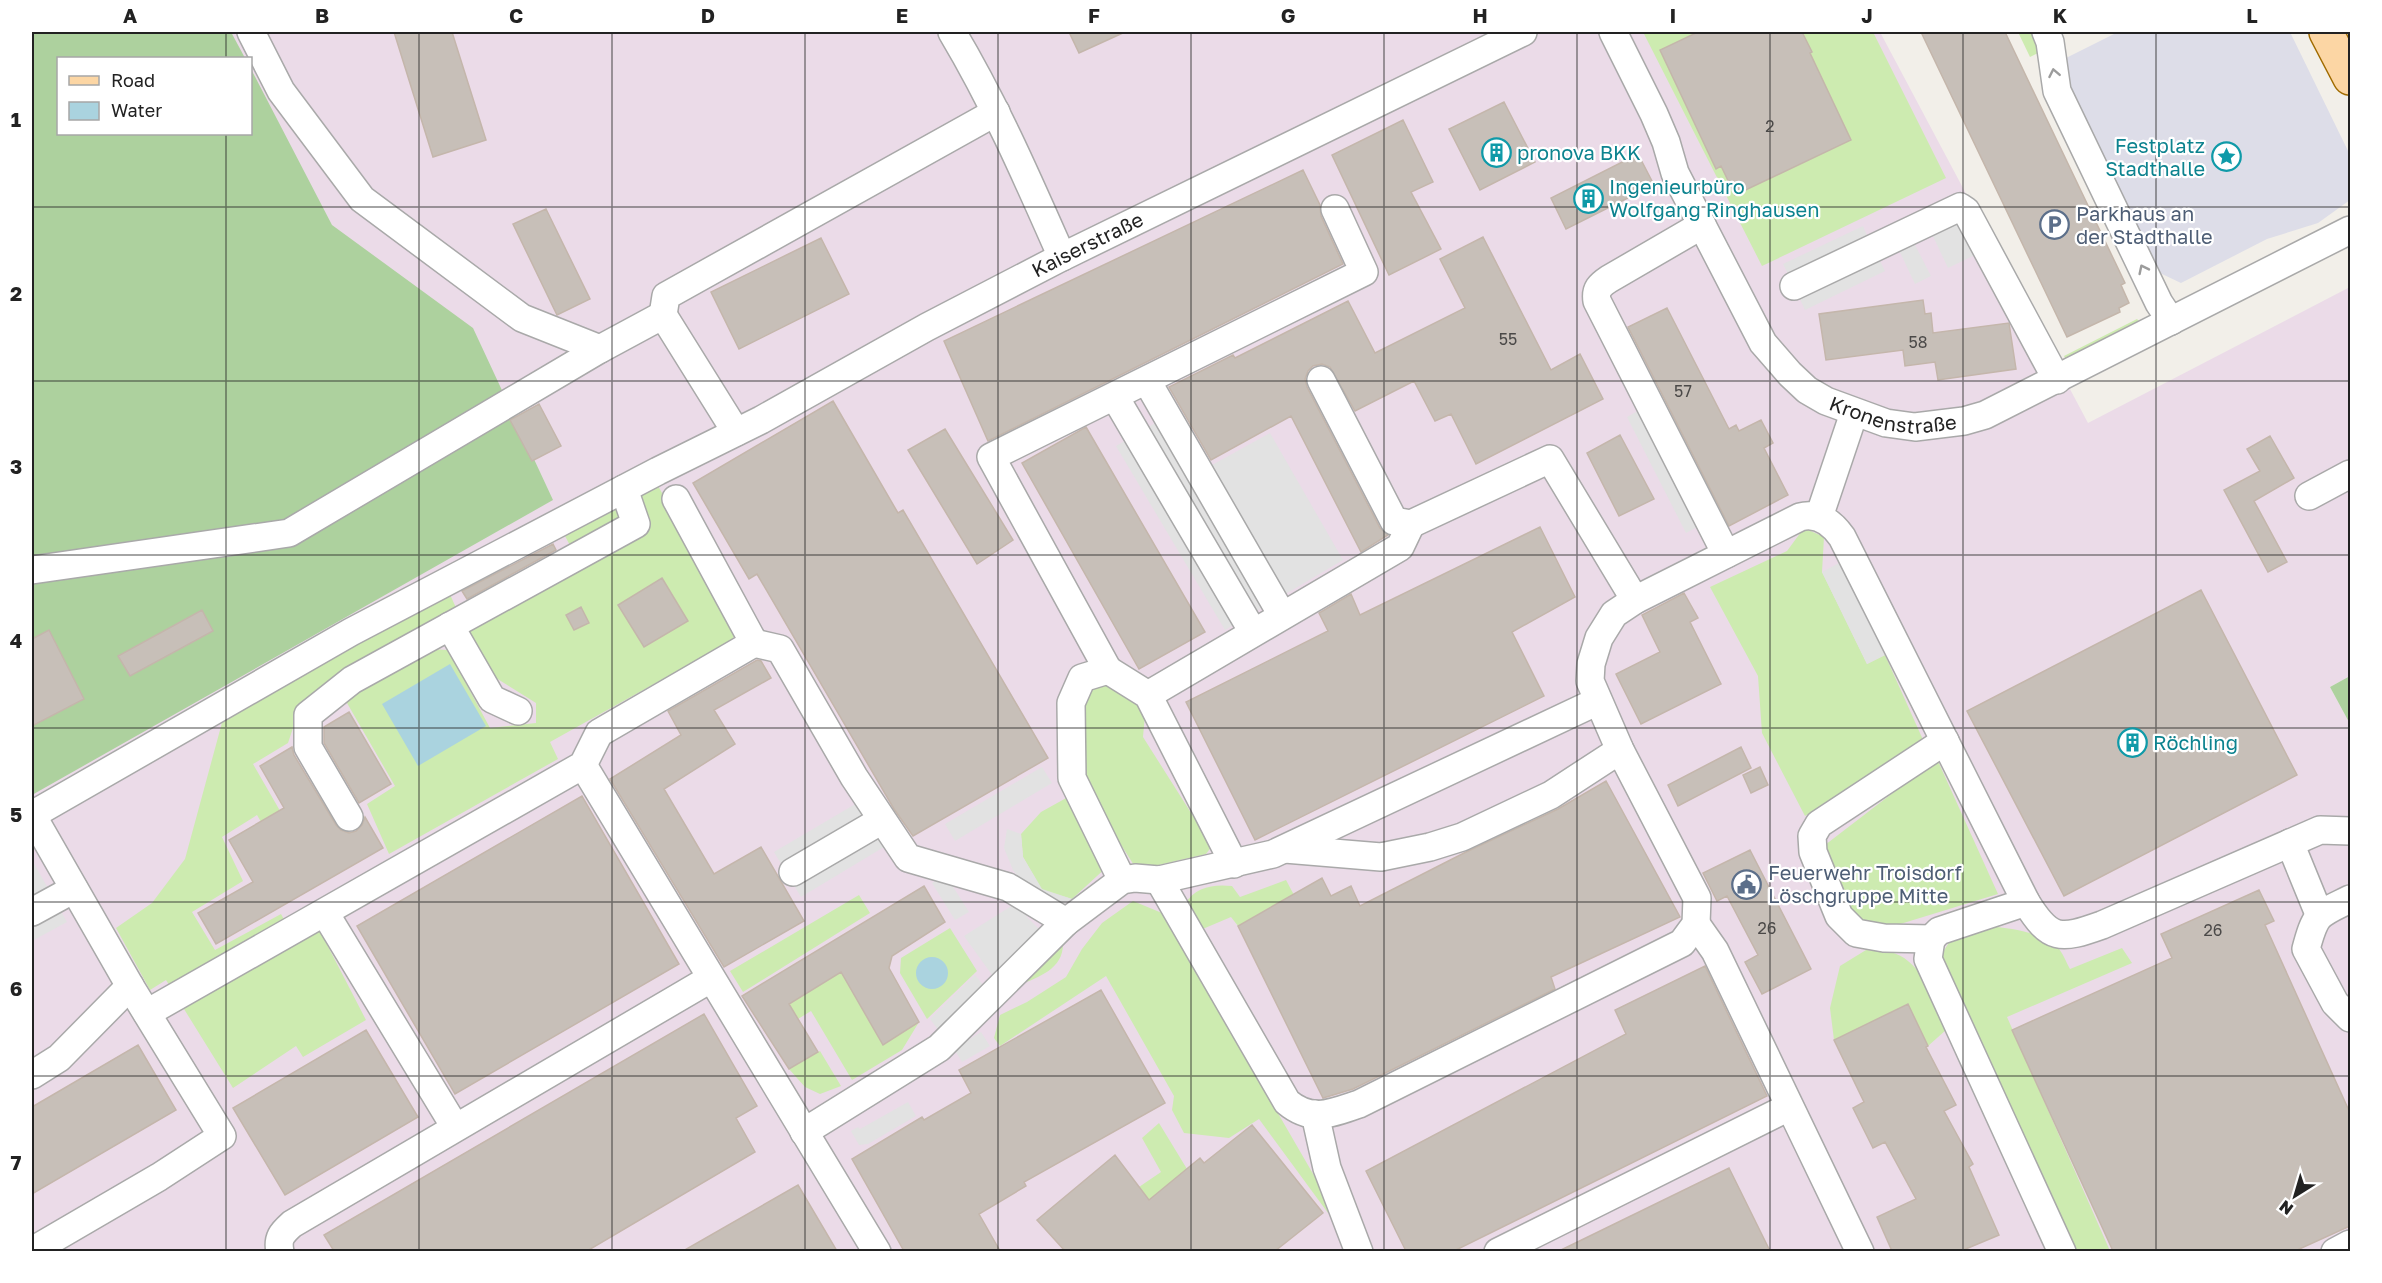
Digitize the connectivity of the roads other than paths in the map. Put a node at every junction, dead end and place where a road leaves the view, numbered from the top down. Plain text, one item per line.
1 (251, 32) edge
2 (952, 32) edge
3 (1523, 32) edge
4 (1613, 32) edge
5 (2046, 32) edge
6 (2326, 32) edge
7 (2350, 78) edge
8 (996, 112) junction
9 (1335, 209) dead end
10 (1702, 225) junction
11 (2350, 230) edge
12 (1062, 257) junction
13 (1794, 286) dead end
14 (663, 315) junction
15 (2170, 321) junction
16 (600, 349) junction
17 (1321, 380) dead end
18 (2057, 380) junction
19 (1147, 381) junction
20 (1115, 397) junction
21 (1854, 413) junction
22 (736, 432) junction
23 (2350, 474) edge
24 (624, 489) junction
25 (2308, 496) dead end
26 (676, 500) dead end
27 (1227, 516) junction
28 (1819, 517) junction
29 (1412, 524) junction
30 (1196, 535) junction
31 (1726, 554) junction
32 (32, 570) edge
33 (1635, 600) junction
34 (1282, 615) junction
35 (450, 627) junction
36 (1252, 632) junction
37 (754, 643) junction
38 (1107, 670) junction
39 (1148, 695) junction
40 (1598, 701) junction
41 (518, 711) dead end
42 (1946, 741) junction
43 (1620, 750) junction
44 (583, 765) junction
45 (32, 815) edge
46 (349, 817) dead end
47 (882, 820) junction
48 (2350, 831) edge
49 (2290, 843) junction
50 (40, 849) edge
51 (1284, 849) junction
52 (1234, 864) junction
53 (793, 872) dead end
54 (1122, 880) junction
55 (1159, 880) junction
56 (74, 889) junction
57 (2350, 899) edge
58 (2026, 902) junction
59 (32, 912) edge
60 (325, 913) junction
61 (2319, 915) junction
62 (1066, 922) junction
63 (1696, 924) junction
64 (1931, 939) junction
65 (710, 979) junction
66 (130, 986) junction
67 (147, 1013) junction
68 (2350, 1018) edge
69 (32, 1075) edge
70 (1790, 1107) junction
71 (1315, 1114) junction
72 (455, 1127) junction
73 (804, 1132) junction
74 (2350, 1244) edge
75 (32, 1251) edge
76 (280, 1251) edge
77 (877, 1251) edge
78 (1359, 1251) edge
79 (1498, 1251) edge
80 (1860, 1251) edge
81 (2062, 1251) edge
82 (2335, 1251) edge

1 - 16 street
2 - 8 street
3 - 12 street, Kaiserstraße
4 - 10 street, Kronenstraße
15 -> 5 street
6 - 7 main road
8 - 12 street
8 - 14 street
9 - 19 street
10 - 21 street, Kronenstraße
10 - 31 street
11 - 15 street, Kronenstraße
12 - 22 street, Kaiserstraße
13 - 18 street
14 - 16 street
14 - 22 street
15 - 18 street, Kronenstraße
16 - 32 street
17 - 29 street
18 - 21 street, Kronenstraße
19 - 20 street
19 - 27 street
20 - 30 street
20 - 38 street
21 - 28 street
22 - 24 street, Kaiserstraße
23 - 25 street
24 - 35 street
24 - 45 street, Kaiserstraße
26 - 37 street
27 - 30 street
27 - 34 street
28 - 31 street
28 - 42 street
29 - 33 street
29 - 34 street
30 - 36 street
31 - 33 street
33 - 40 street
34 - 36 street
35 - 41 street
35 - 46 street
36 - 39 street
37 - 44 street
37 - 47 street
38 - 39 street
38 - 54 street
39 - 52 street
40 - 43 street
40 - 51 street
42 - 58 street
42 - 64 street
43 - 51 street
43 - 63 street
44 - 60 street
44 - 65 street
45 - 50 street
47 - 53 street
47 - 62 street
48 - 49 street
49 - 58 street
49 - 61 street
50 - 56 street
51 - 52 street
52 - 55 street
54 - 55 street
54 - 62 street
55 - 71 street
56 - 59 street
56 - 66 street
57 - 61 street
58 - 64 street
60 - 67 street
60 - 72 street
61 - 68 street
62 - 73 street
63 - 70 street
63 - 71 street
64 - 81 street
65 - 72 street
65 - 73 street
66 - 67 street
66 - 69 street
67 - 75 street
70 - 79 street
70 - 80 street
71 - 78 street
72 - 76 street
73 - 77 street
74 - 82 street

